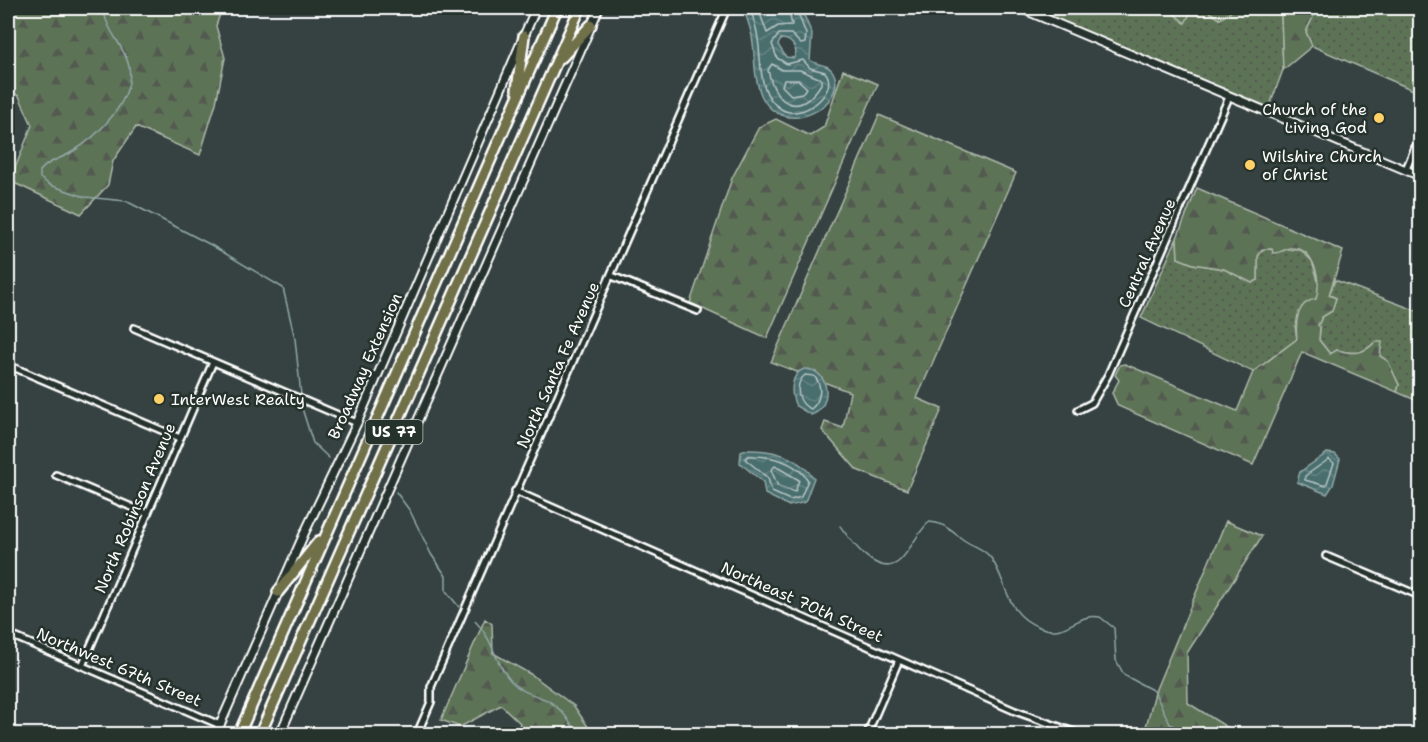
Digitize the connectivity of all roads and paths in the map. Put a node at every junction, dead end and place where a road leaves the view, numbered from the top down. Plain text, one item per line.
1 (536, 8) edge
2 (557, 8) edge
3 (580, 8) edge
4 (599, 8) edge
5 (727, 8) edge
6 (1020, 8) edge
7 (591, 25) junction
8 (524, 36) junction
9 (555, 65) junction
10 (1229, 97) junction
11 (516, 100) junction
12 (1420, 136) edge
13 (1406, 170) junction
14 (1420, 176) edge
15 (612, 276) junction
16 (698, 311) dead end
17 (134, 328) dead end
18 (213, 362) junction
19 (8, 365) edge
20 (1078, 410) dead end
21 (357, 423) junction
22 (180, 438) junction
23 (56, 476) dead end
24 (515, 491) junction
25 (148, 514) junction
26 (328, 530) junction
27 (1326, 556) dead end
28 (278, 592) junction
29 (1420, 596) edge
30 (8, 634) edge
31 (899, 660) junction
32 (82, 666) junction
33 (220, 725) junction
34 (216, 735) edge
35 (239, 735) edge
36 (260, 735) edge
37 (280, 735) edge
38 (417, 735) edge
39 (867, 735) edge
40 (1079, 735) edge

1 - 8 main road, Broadway Extension
2 - 11 highway, Broadway Extension / US 77
3 - 9 highway, US 77
4 - 7 main road
5 - 15 street, North Santa Fe Avenue
6 - 10 main road
7 - 9 highway
7 - 37 main road
8 - 11 highway
8 - 21 main road, Broadway Extension
9 - 36 highway, US 77
10 - 13 main road
10 - 20 street, Central Avenue
11 - 26 highway, Broadway Extension / US 77
12 - 13 street
13 - 14 main road
15 - 16 street
15 - 24 street, North Santa Fe Avenue
17 - 18 street
18 - 21 street
18 - 22 street, North Robinson Avenue
19 - 22 street
21 - 28 main road, Broadway Extension
22 - 25 street, North Robinson Avenue
23 - 25 street
24 - 31 street, Northeast 70th Street
24 - 38 street, North Santa Fe Avenue
25 - 32 street, North Robinson Avenue
26 - 28 highway
26 - 35 highway, Broadway Extension / US 77
27 - 29 street
28 - 33 main road, Broadway Extension
30 - 32 street, Northwest 67th Street
31 - 39 street
31 - 40 street, Northeast 70th Street
32 - 33 street, Northwest 67th Street
33 - 34 main road, Broadway Extension

